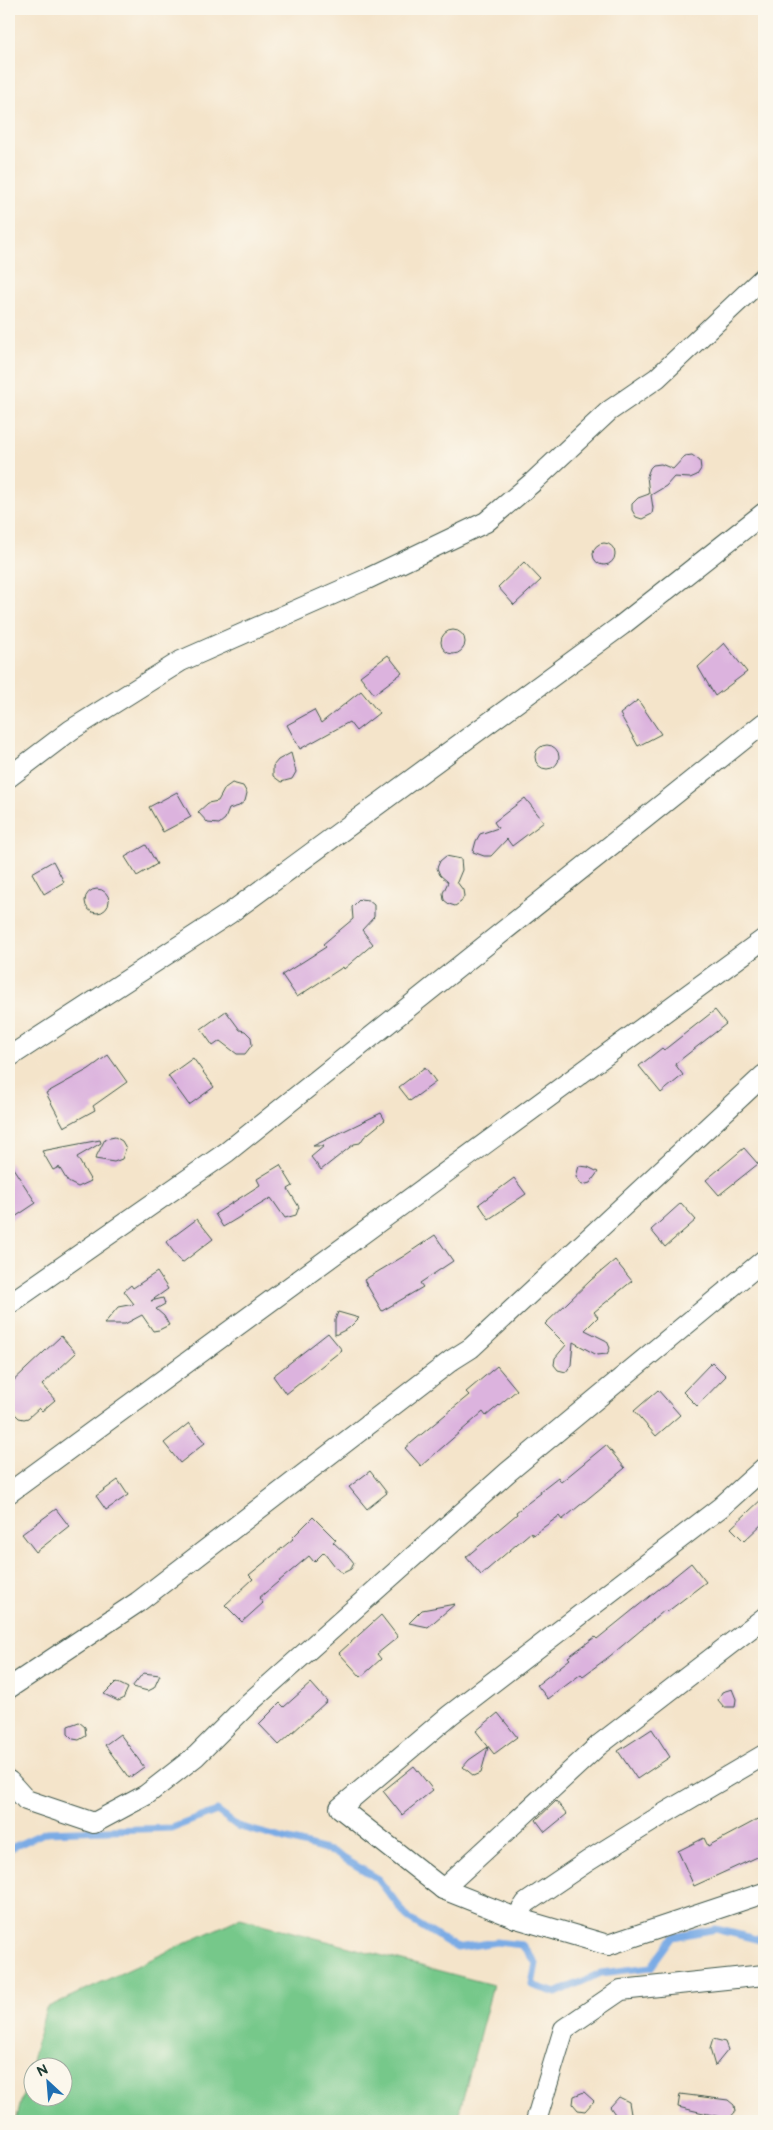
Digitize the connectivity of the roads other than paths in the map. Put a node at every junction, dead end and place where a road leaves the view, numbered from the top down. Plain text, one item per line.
1 (764, 277) edge
2 (764, 513) edge
3 (764, 723) edge
4 (9, 777) edge
5 (764, 939) edge
6 (9, 1057) edge
7 (764, 1075) edge
8 (764, 1260) edge
9 (9, 1304) edge
10 (764, 1468) edge
11 (9, 1492) edge
12 (764, 1618) edge
13 (9, 1688) edge
14 (764, 1755) edge
15 (9, 1781) edge
16 (443, 1889) junction
17 (764, 1893) edge
18 (516, 1918) junction
19 (764, 1975) edge
20 (536, 2121) edge

1 - 4 street
2 - 6 street
3 - 9 street
5 - 11 street
7 - 13 street
8 - 15 street
10 - 16 street
12 - 16 street
14 - 18 street
16 - 18 street
17 - 18 street
19 - 20 street

